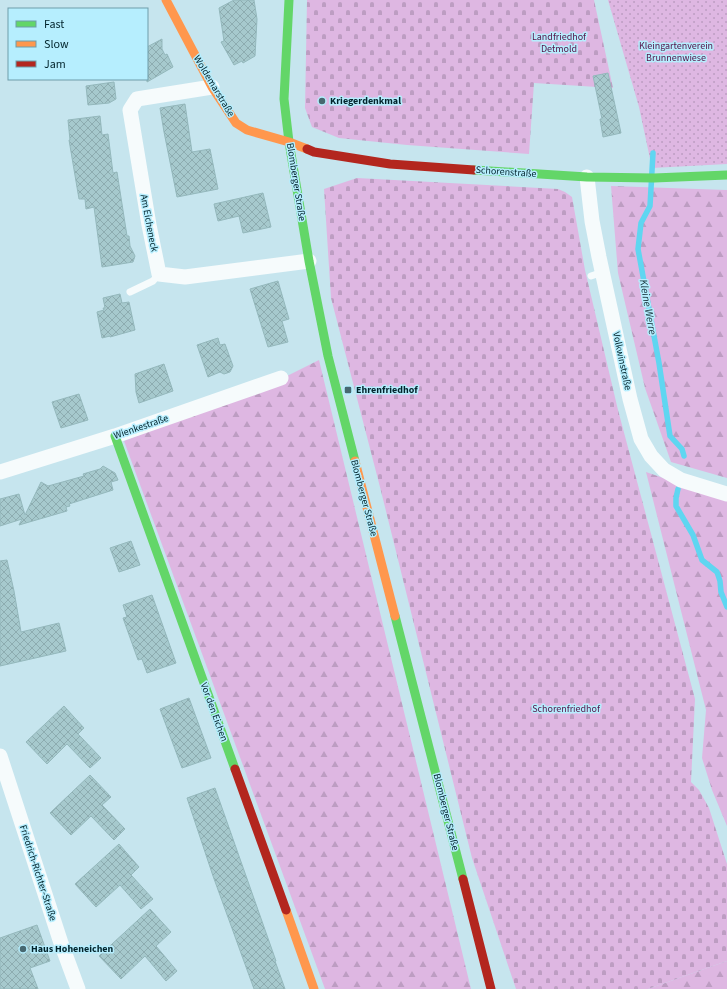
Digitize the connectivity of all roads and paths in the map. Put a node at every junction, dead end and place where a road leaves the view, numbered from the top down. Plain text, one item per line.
1 (166, 0) edge
2 (289, 0) edge
3 (212, 87) junction
4 (289, 142) junction
5 (727, 175) edge
6 (587, 177) junction
7 (309, 261) junction
8 (159, 274) junction
9 (130, 292) dead end
10 (281, 378) dead end
11 (115, 436) junction
12 (0, 472) edge
13 (727, 494) edge
14 (0, 756) edge
15 (78, 989) edge
16 (314, 989) edge
17 (491, 989) edge

1 - 3 street, Woldemarstraße
2 - 4 street, Blomberger Straße
3 - 4 street, Woldemarstraße
3 - 8 street, Am Eicheneck
4 - 6 street, Schorenstraße
4 - 7 street, Blomberger Straße
5 - 6 street, Schorenstraße
6 - 13 street, Volkwinstraße
7 - 8 street
7 - 17 street, Blomberger Straße
8 - 9 lane
10 - 11 street, Wienkestraße
11 - 12 street, Wienkestraße
11 - 16 street, Vor den Eichen
14 - 15 street, Friedrich-Richter-Straße

